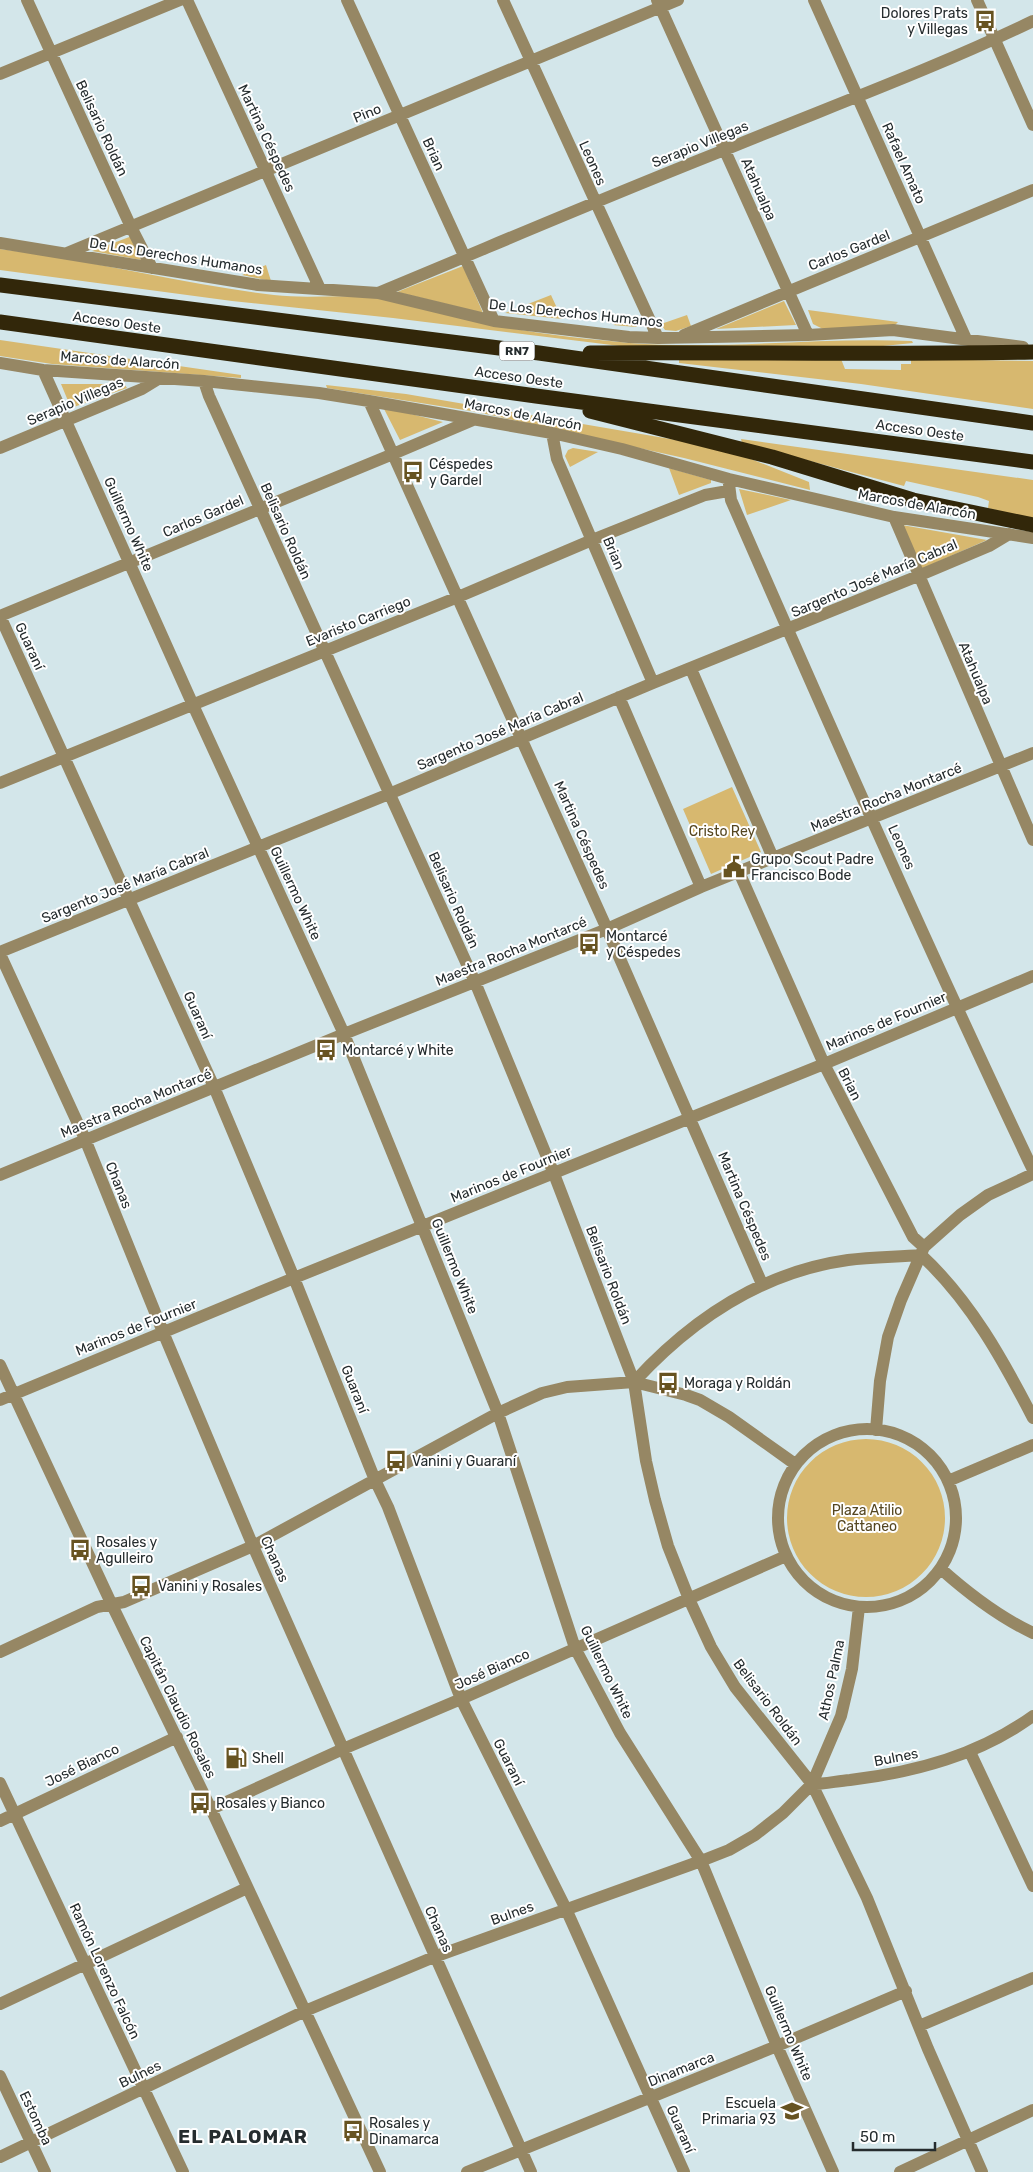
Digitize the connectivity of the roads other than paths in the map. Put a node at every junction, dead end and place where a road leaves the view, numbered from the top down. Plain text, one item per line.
1 (27, 0) edge
2 (180, 0) edge
3 (187, 0) edge
4 (347, 0) edge
5 (503, 0) edge
6 (678, 0) edge
7 (814, 0) edge
8 (977, 0) edge
9 (659, 4) edge
10 (1033, 21) edge
11 (995, 40) junction
12 (52, 53) junction
13 (531, 61) junction
14 (0, 74) edge
15 (858, 97) junction
16 (400, 116) junction
17 (1033, 125) edge
18 (725, 149) junction
19 (265, 172) junction
20 (1033, 190) edge
21 (594, 203) junction
22 (131, 227) junction
23 (920, 237) junction
24 (0, 243) edge
25 (68, 253) junction
26 (465, 257) junction
27 (152, 268) junction
28 (0, 285) edge
29 (320, 288) junction
30 (788, 291) junction
31 (378, 293) junction
32 (494, 321) junction
33 (0, 322) edge
34 (808, 335) junction
35 (658, 338) junction
36 (676, 338) junction
37 (966, 339) junction
38 (1033, 350) edge
39 (538, 353) junction
40 (0, 363) edge
41 (44, 370) junction
42 (160, 378) junction
43 (204, 381) junction
44 (536, 396) junction
45 (369, 401) junction
46 (473, 420) junction
47 (66, 421) junction
48 (1033, 423) edge
49 (552, 434) junction
50 (0, 448) edge
51 (394, 454) junction
52 (1033, 462) edge
53 (729, 485) junction
54 (260, 508) junction
55 (894, 517) junction
56 (1033, 524) edge
57 (1008, 534) junction
58 (1033, 538) edge
59 (592, 540) junction
60 (130, 563) junction
61 (918, 576) junction
62 (458, 597) junction
63 (0, 616) edge
64 (788, 630) junction
65 (324, 651) junction
66 (691, 669) junction
67 (652, 683) junction
68 (619, 698) junction
69 (193, 705) junction
70 (522, 738) junction
71 (1033, 752) edge
72 (65, 756) junction
73 (1000, 766) junction
74 (0, 783) edge
75 (389, 794) junction
76 (873, 819) junction
77 (1033, 840) edge
78 (257, 846) junction
79 (773, 858) junction
80 (740, 872) junction
81 (701, 887) junction
82 (130, 900) junction
83 (607, 929) junction
84 (0, 953) edge
85 (1033, 976) edge
86 (474, 982) junction
87 (956, 1007) junction
88 (344, 1034) junction
89 (824, 1064) junction
90 (214, 1087) junction
91 (690, 1117) junction
92 (85, 1139) junction
93 (1033, 1170) edge
94 (554, 1174) junction
95 (1033, 1174) edge
96 (0, 1175) edge
97 (423, 1226) junction
98 (923, 1251) junction
99 (294, 1278) junction
100 (762, 1284) junction
101 (163, 1332) junction
102 (0, 1365) edge
103 (634, 1382) junction
104 (13, 1394) junction
105 (0, 1400) edge
106 (498, 1413) junction
107 (1033, 1418) edge
108 (876, 1430) junction
109 (1033, 1445) edge
110 (795, 1464) junction
111 (375, 1480) junction
112 (948, 1481) junction
113 (253, 1546) junction
114 (786, 1556) junction
115 (941, 1569) junction
116 (688, 1599) junction
117 (112, 1605) junction
118 (859, 1607) junction
119 (1033, 1633) edge
120 (575, 1648) junction
121 (0, 1652) edge
122 (461, 1699) junction
123 (1033, 1716) edge
124 (176, 1737) junction
125 (343, 1749) junction
126 (970, 1752) junction
127 (0, 1783) edge
128 (812, 1784) junction
129 (211, 1810) junction
130 (14, 1814) junction
131 (0, 1821) edge
132 (701, 1861) junction
133 (1033, 1886) edge
134 (247, 1888) junction
135 (566, 1909) junction
136 (434, 1956) junction
137 (85, 1965) junction
138 (1033, 1978) edge
139 (906, 1991) junction
140 (0, 2004) edge
141 (305, 2011) junction
142 (919, 2026) junction
143 (777, 2046) junction
144 (0, 2076) edge
145 (144, 2088) junction
146 (650, 2098) junction
147 (1033, 2110) edge
148 (967, 2140) junction
149 (31, 2142) junction
150 (521, 2150) junction
151 (0, 2157) edge
152 (45, 2172) edge
153 (183, 2172) edge
154 (380, 2172) edge
155 (467, 2172) edge
156 (531, 2172) edge
157 (684, 2172) edge
158 (833, 2172) edge
159 (900, 2172) edge
160 (982, 2172) edge

1 - 12 street, Belisario Roldán
2 - 12 street
3 - 19 street, Martina Céspedes
4 - 16 street, Brian
5 - 13 street, Leones
6 - 9 street, Pino
7 - 15 street, Rafael Amato
8 - 11 street
9 - 13 street, Pino
9 - 18 street, Atahualpa
10 - 11 street, Serapio Villegas
11 - 15 street, Serapio Villegas
11 - 17 street
12 - 14 street
12 - 22 street, Belisario Roldán
13 - 16 street, Pino
13 - 21 street, Leones
15 - 18 street, Serapio Villegas
15 - 23 street, Rafael Amato
16 - 19 street, Pino
16 - 26 street, Brian
18 - 21 street, Serapio Villegas
18 - 30 street, Atahualpa
19 - 22 street, Pino
19 - 29 street, Martina Céspedes
20 - 23 street, Carlos Gardel
21 - 26 street, Serapio Villegas
21 - 35 street, Leones
22 - 25 street, Pino
22 - 27 street, Belisario Roldán
23 - 30 street, Carlos Gardel
23 - 37 street, Rafael Amato
24 - 25 street, De Los Derechos Humanos
25 - 27 street, De Los Derechos Humanos
26 - 31 street, Serapio Villegas
26 - 32 street, Brian
27 - 29 street, De Los Derechos Humanos
28 - 39 highway, Acceso Oeste / RN7
29 - 31 street, De Los Derechos Humanos
30 - 34 street, Atahualpa
30 - 36 street, Carlos Gardel
31 - 32 street, De Los Derechos Humanos
32 - 35 street, De Los Derechos Humanos
33 - 44 highway, Acceso Oeste
34 - 36 street, De Los Derechos Humanos
34 - 37 street, De Los Derechos Humanos
35 - 36 street, De Los Derechos Humanos
37 - 38 street, De Los Derechos Humanos
38 - 39 highway
39 - 48 highway, Acceso Oeste / RN7
40 - 41 street, Marcos de Alarcón
41 - 42 street, Marcos de Alarcón
41 - 47 street, Guillermo White
42 - 43 street, Marcos de Alarcón
42 - 47 street, Serapio Villegas
43 - 45 street, Marcos de Alarcón
43 - 54 street, Belisario Roldán
44 - 52 highway, Acceso Oeste
44 - 56 highway
45 - 46 street, Marcos de Alarcón
45 - 51 street, Martina Céspedes
46 - 49 street, Marcos de Alarcón
46 - 51 street, Carlos Gardel
47 - 50 street, Serapio Villegas
47 - 60 street, Guillermo White
49 - 53 street, Marcos de Alarcón
49 - 59 street, Brian
51 - 54 street, Carlos Gardel
51 - 62 street, Martina Céspedes
53 - 55 street, Marcos de Alarcón
53 - 59 street, Evaristo Carriego
53 - 64 street, Leones
54 - 60 street, Carlos Gardel
54 - 65 street, Belisario Roldán
55 - 57 street, Marcos de Alarcón
55 - 61 street, Atahualpa
57 - 58 street, Marcos de Alarcón
57 - 61 street, Sargento José María Cabral
59 - 62 street, Evaristo Carriego
59 - 67 street, Brian
60 - 63 street, Carlos Gardel
60 - 69 street, Guillermo White
61 - 64 street, Sargento José María Cabral
61 - 73 street, Atahualpa
62 - 65 street, Evaristo Carriego
62 - 70 street, Martina Céspedes
63 - 72 street, Guaraní
64 - 66 street, Sargento José María Cabral
64 - 76 street, Leones
65 - 69 street, Evaristo Carriego
65 - 75 street, Belisario Roldán
66 - 67 street, Sargento José María Cabral
66 - 79 street
67 - 68 street, Sargento José María Cabral
68 - 70 street, Sargento José María Cabral
68 - 81 street
69 - 72 street, Evaristo Carriego
69 - 78 street, Guillermo White
70 - 75 street, Sargento José María Cabral
70 - 83 street, Martina Céspedes
71 - 73 street, Maestra Rocha Montarcé
72 - 74 street, Evaristo Carriego
72 - 82 street, Guaraní
73 - 76 street, Maestra Rocha Montarcé
73 - 77 street, Atahualpa
75 - 78 street, Sargento José María Cabral
75 - 86 street, Belisario Roldán
76 - 79 street, Maestra Rocha Montarcé
76 - 87 street, Leones
78 - 82 street, Sargento José María Cabral
78 - 88 street, Guillermo White
79 - 80 street, Maestra Rocha Montarcé
80 - 81 street, Maestra Rocha Montarcé
80 - 89 street, Brian
81 - 83 street, Maestra Rocha Montarcé
82 - 84 street, Sargento José María Cabral
82 - 90 street, Guaraní
83 - 86 street, Maestra Rocha Montarcé
83 - 91 street, Martina Céspedes
84 - 92 street, Chanas
85 - 87 street, Marinos de Fournier
86 - 88 street, Maestra Rocha Montarcé
86 - 94 street, Belisario Roldán
87 - 89 street, Marinos de Fournier
87 - 93 street, Leones
88 - 90 street, Maestra Rocha Montarcé
88 - 97 street, Guillermo White
89 - 91 street, Marinos de Fournier
89 - 98 street, Brian
90 - 92 street, Maestra Rocha Montarcé
90 - 99 street, Guaraní
91 - 94 street, Marinos de Fournier
91 - 100 street, Martina Céspedes
92 - 96 street, Maestra Rocha Montarcé
92 - 101 street, Chanas
94 - 97 street, Marinos de Fournier
94 - 103 street, Belisario Roldán
95 - 98 street
97 - 99 street, Marinos de Fournier
97 - 106 street, Guillermo White
98 - 100 street
98 - 107 street, Brian
98 - 108 street
99 - 101 street, Marinos de Fournier
99 - 111 street, Guaraní
100 - 103 street
101 - 104 street, Marinos de Fournier
101 - 113 street, Chanas
102 - 104 street, Capitán Claudio Rosales
103 - 106 street
103 - 110 street
103 - 116 street, Belisario Roldán
104 - 105 street, Marinos de Fournier
104 - 117 street, Capitán Claudio Rosales
106 - 111 street
106 - 120 street, Guillermo White
108 - 110 street
108 - 112 street
109 - 112 street
110 - 114 street
111 - 113 street
111 - 122 street, Guaraní
112 - 115 street
113 - 117 street
113 - 125 street, Chanas
114 - 116 street, José Bianco
114 - 118 street
115 - 118 street
115 - 119 street
116 - 120 street, José Bianco
116 - 128 street, Belisario Roldán
117 - 121 street
117 - 124 street, Capitán Claudio Rosales
118 - 128 street, Athos Palma
120 - 122 street, José Bianco
120 - 132 street, Guillermo White
122 - 125 street, José Bianco
122 - 135 street, Guaraní
123 - 126 street, Bulnes
124 - 129 street, Capitán Claudio Rosales
124 - 130 street, José Bianco
125 - 129 street, José Bianco
125 - 136 street, Chanas
126 - 128 street, Bulnes
126 - 133 street
127 - 130 street, Ramón Lorenzo Falcón
128 - 132 street, Bulnes
128 - 139 street, Belisario Roldán
129 - 134 street, Capitán Claudio Rosales
130 - 131 street, José Bianco
130 - 137 street, Ramón Lorenzo Falcón
132 - 135 street, Bulnes
132 - 143 street, Guillermo White
134 - 137 street
134 - 141 street, Capitán Claudio Rosales
135 - 136 street, Bulnes
135 - 146 street, Guaraní
136 - 141 street, Bulnes
136 - 150 street, Chanas
137 - 140 street
137 - 145 street, Ramón Lorenzo Falcón
138 - 142 street
139 - 142 street, Belisario Roldán
139 - 143 street, Dinamarca
141 - 145 street, Bulnes
141 - 154 street, Capitán Claudio Rosales
142 - 148 street, Belisario Roldán
143 - 146 street, Dinamarca
143 - 158 street, Guillermo White
144 - 149 street, Estomba
145 - 149 street, Bulnes
145 - 153 street, Ramón Lorenzo Falcón
146 - 150 street, Dinamarca
146 - 157 street, Guaraní
147 - 148 street
148 - 159 street
148 - 160 street, Belisario Roldán
149 - 151 street, Bulnes
149 - 152 street, Estomba
150 - 155 street, Dinamarca
150 - 156 street, Chanas

